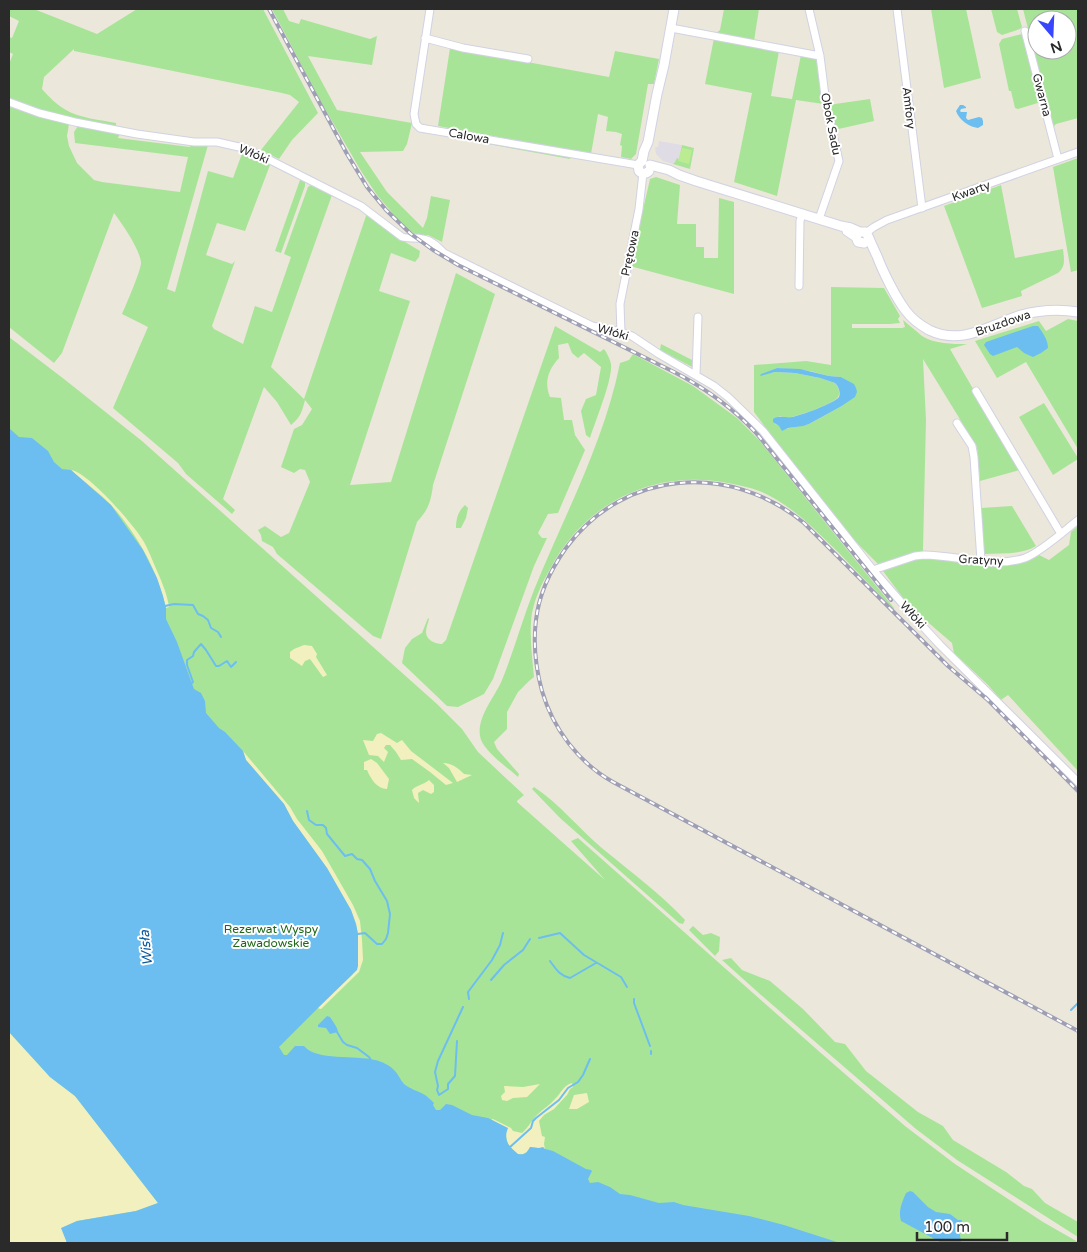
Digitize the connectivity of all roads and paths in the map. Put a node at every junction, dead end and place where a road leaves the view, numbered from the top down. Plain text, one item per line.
1 (430, 9) edge
2 (674, 9) edge
3 (809, 9) edge
4 (897, 9) edge
5 (671, 28) junction
6 (1025, 31) dead end
7 (425, 38) junction
8 (820, 56) junction
9 (528, 59) dead end
10 (9, 102) edge
11 (1078, 152) edge
12 (1058, 159) junction
13 (645, 166) junction
14 (922, 208) junction
15 (802, 214) junction
16 (819, 219) junction
17 (863, 236) junction
18 (799, 286) dead end
19 (1078, 312) edge
20 (698, 316) dead end
21 (622, 332) junction
22 (696, 375) junction
23 (976, 391) dead end
24 (958, 423) dead end
25 (1078, 520) edge
26 (1061, 534) junction
27 (981, 561) junction
28 (873, 570) junction
29 (1078, 782) edge

1 - 7 street, Calowa
2 - 5 street, Prętowa
3 - 8 street, Obok Sadu
4 - 14 street, Amfory
5 - 8 street
5 - 13 street, Prętowa
6 - 12 street, Gwarna
7 - 9 street
7 - 13 street, Calowa
8 - 16 street, Obok Sadu
10 - 21 street, Włóki
11 - 12 street, Kwarty
12 - 14 street, Kwarty
13 - 15 street, Bruzdowa
13 - 21 street, Prętowa
14 - 17 street, Kwarty
15 - 16 street, Bruzdowa
15 - 18 street
16 - 17 street, Bruzdowa
17 - 19 street, Bruzdowa
20 - 22 street
21 - 22 street, Włóki
22 - 28 street, Włóki
23 - 26 street
24 - 27 street
25 - 26 street, Gratyny
26 - 27 street, Gratyny
27 - 28 street, Gratyny
28 - 29 street, Włóki

